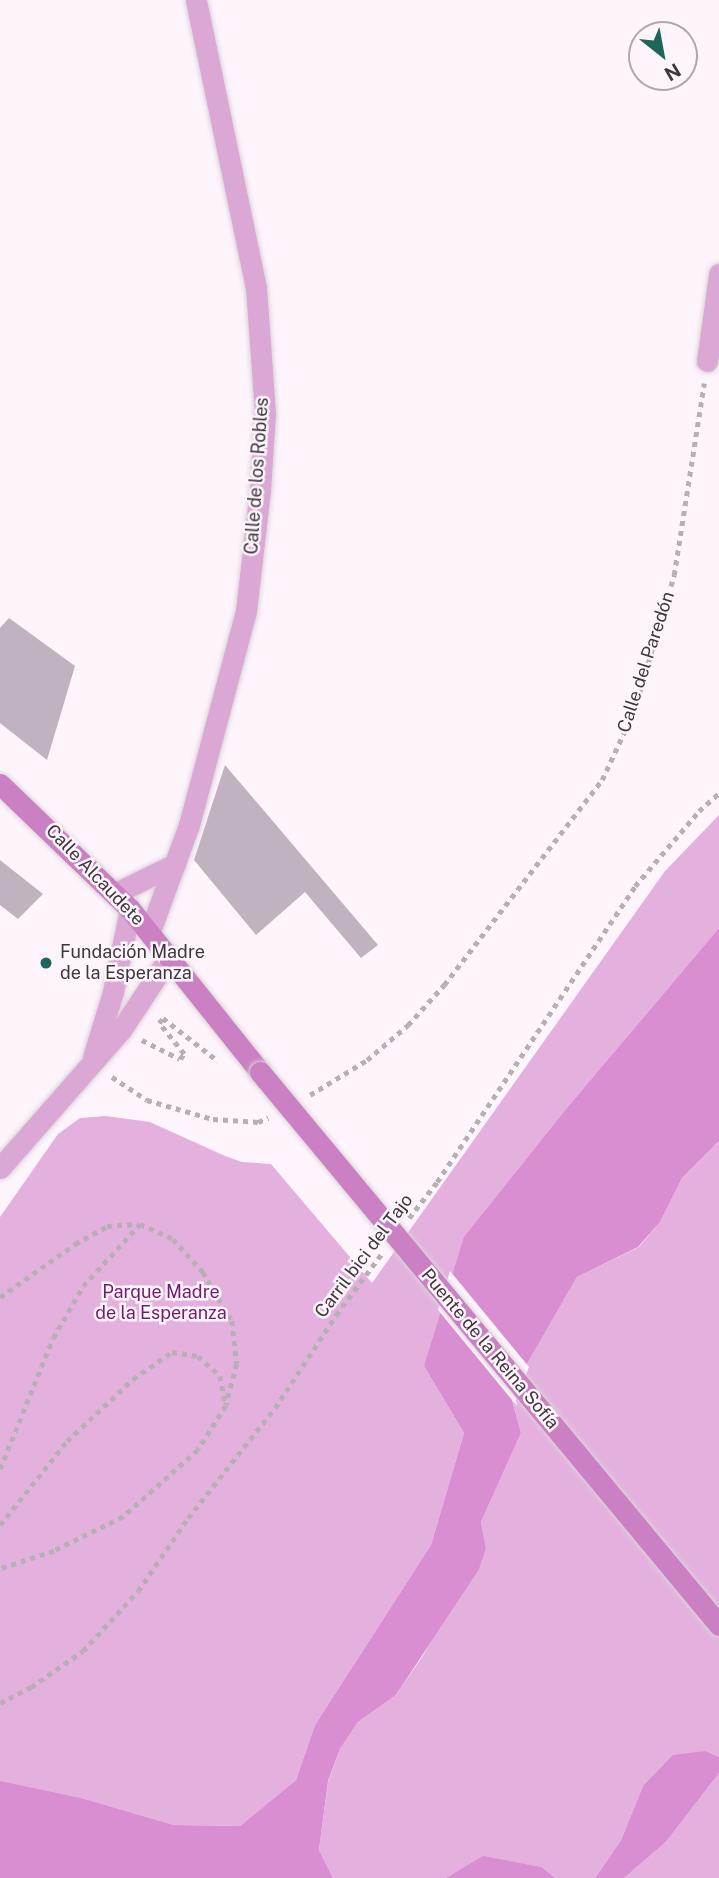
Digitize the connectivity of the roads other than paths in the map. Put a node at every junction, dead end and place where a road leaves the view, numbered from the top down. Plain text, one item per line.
1 (196, 0) edge
2 (719, 274) edge
3 (707, 361) road end
4 (0, 784) edge
5 (175, 864) junction
6 (122, 901) junction
7 (150, 931) junction
8 (170, 956) junction
9 (91, 1062) junction
10 (260, 1072) joint
11 (0, 1168) edge
12 (719, 1625) edge

1 - 5 street, Calle de los Robles
2 - 3 street
4 - 6 main road, Calle Alcaudete
5 - 6 street
5 - 7 street, Calle de los Robles
6 - 7 main road, Calle Alcaudete
6 - 9 street
7 - 8 main road, Calle Alcaudete
8 - 9 street
8 - 10 main road, Calle Alcaudete
9 - 11 street
10 - 12 main road, Puente de la Reina Sofía, bridge

